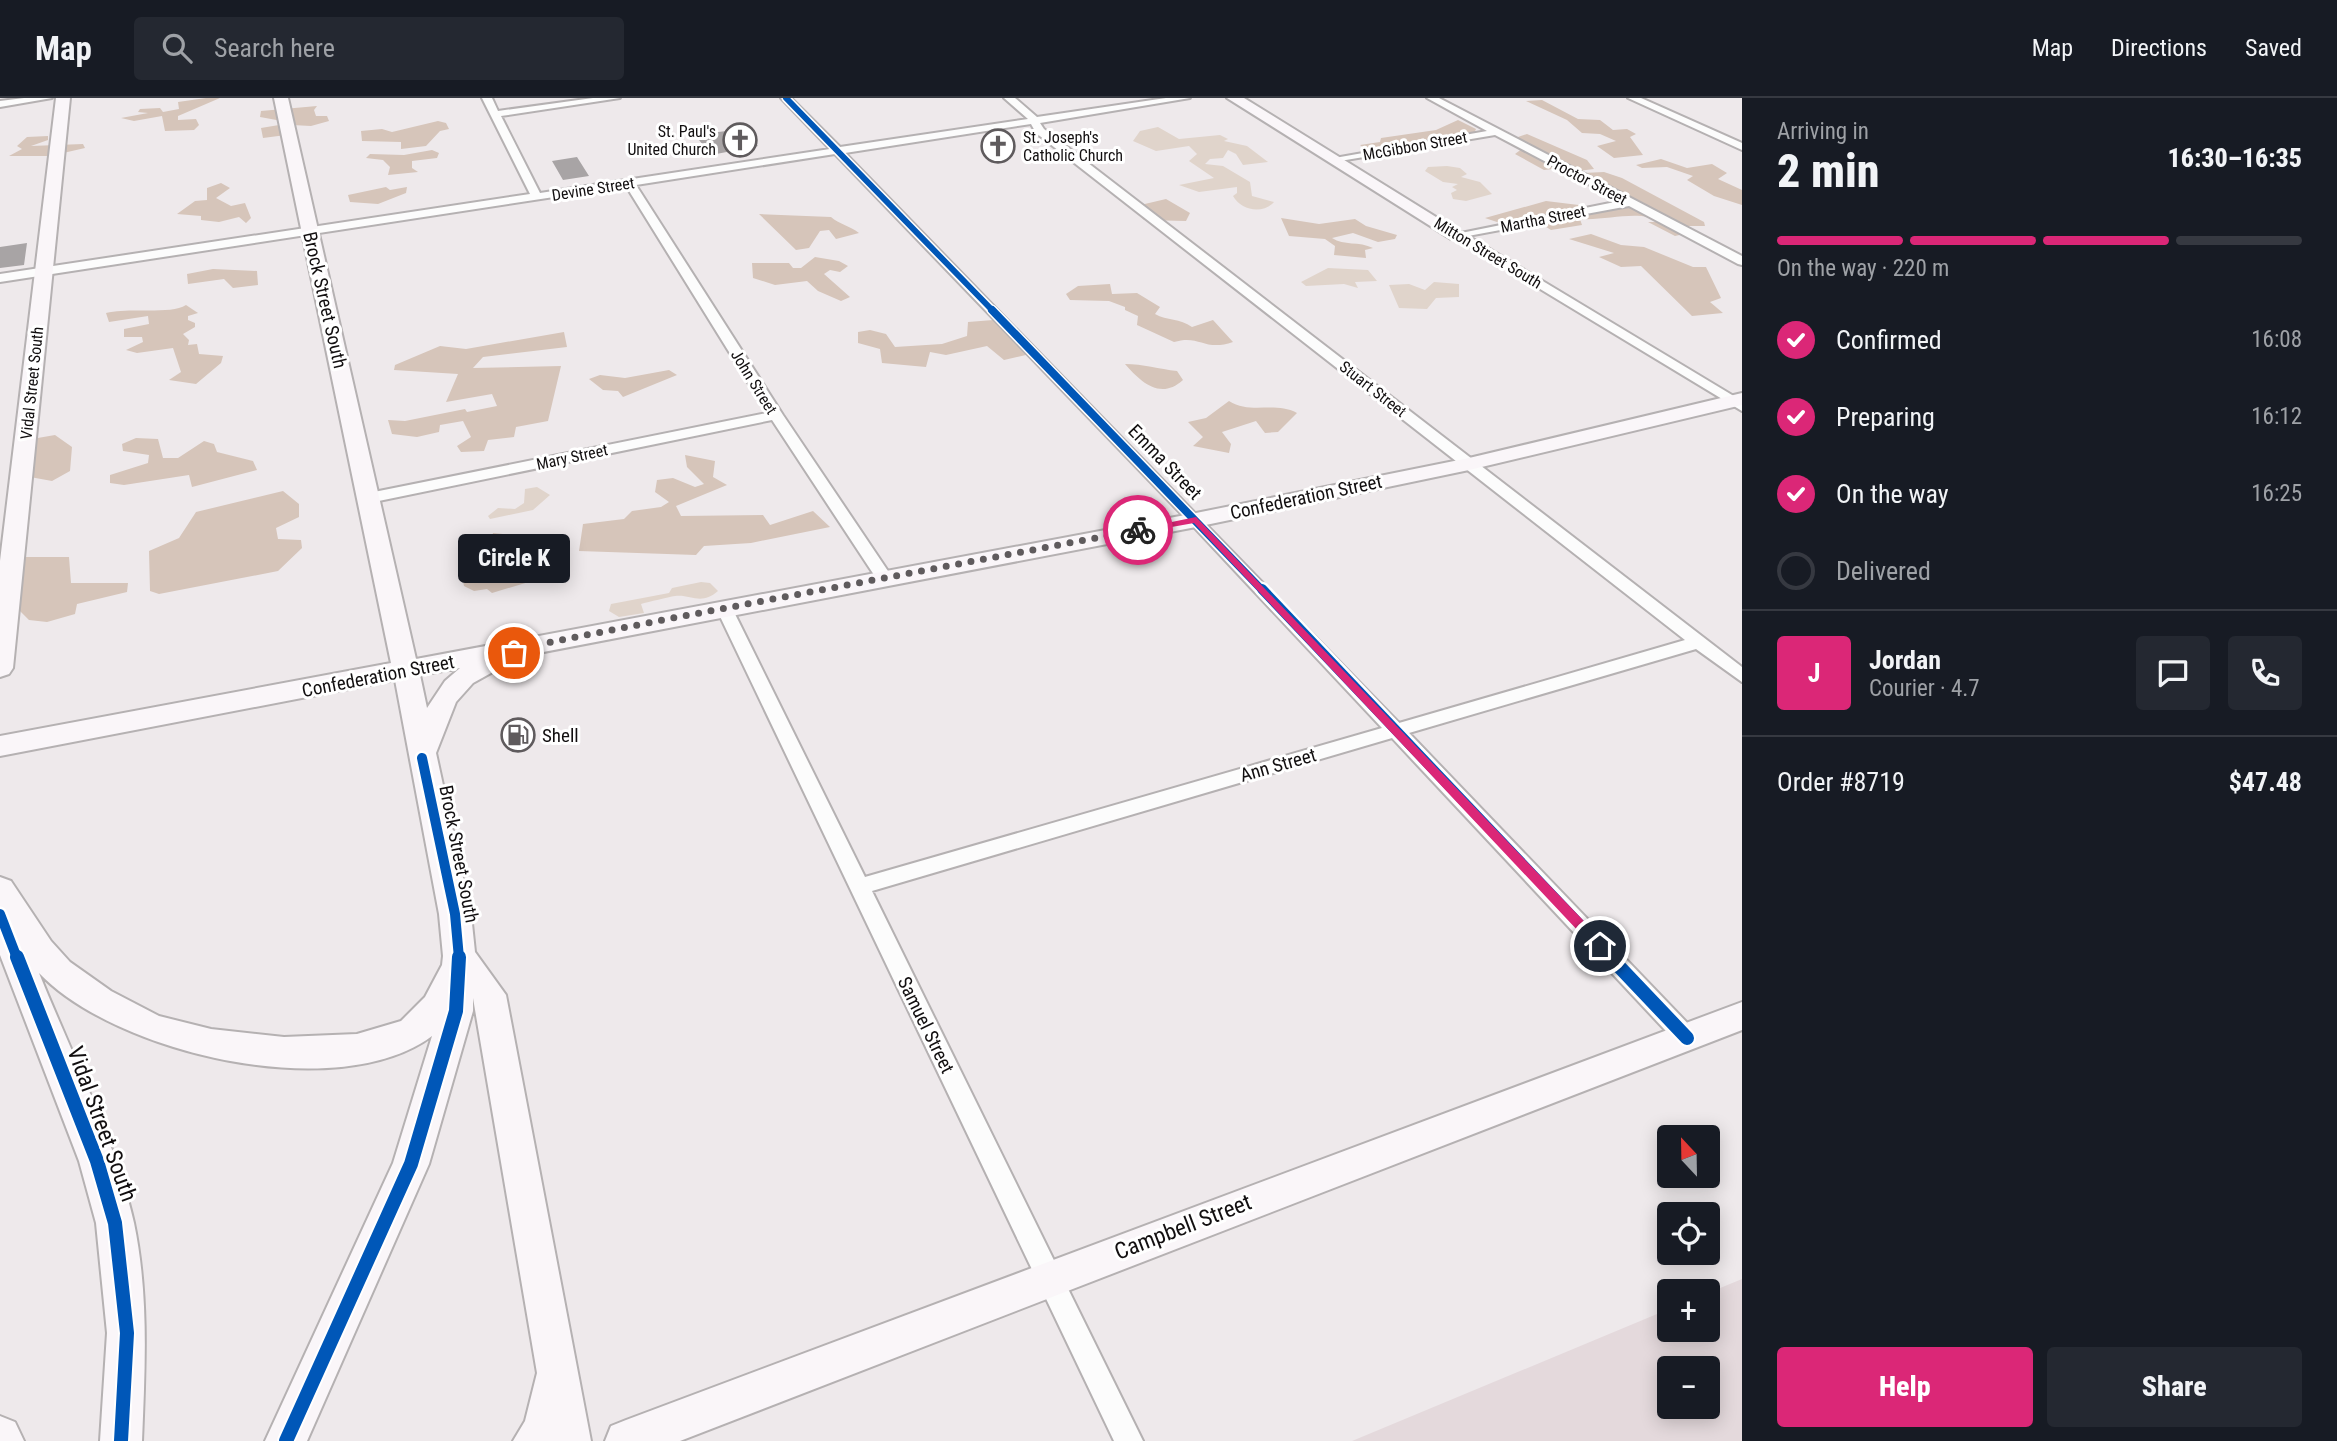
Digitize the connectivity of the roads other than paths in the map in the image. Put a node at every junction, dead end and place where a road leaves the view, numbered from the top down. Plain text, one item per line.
1 (47, 98) edge
2 (63, 98) edge
3 (281, 98) edge
4 (487, 98) edge
5 (615, 98) edge
6 (786, 98) edge
7 (1009, 98) edge
8 (1185, 98) edge
9 (1234, 98) edge
10 (1432, 98) edge
11 (1633, 98) edge
12 (0, 104) edge
13 (496, 114) junction
14 (1036, 121) junction
15 (1497, 132) junction
16 (1742, 147) edge
17 (838, 151) junction
18 (1334, 159) junction
19 (629, 183) junction
20 (537, 197) junction
21 (1629, 203) junction
22 (310, 232) junction
23 (1457, 235) junction
24 (1742, 261) edge
25 (45, 271) junction
26 (0, 278) edge
27 (1739, 403) edge
28 (776, 415) junction
29 (1469, 464) junction
30 (369, 498) junction
31 (1196, 520) junction
32 (884, 577) junction
33 (723, 608) junction
34 (1699, 642) junction
35 (546, 643) junction
36 (0, 668) edge
37 (406, 671) junction
38 (1742, 676) edge
39 (1396, 731) junction
40 (0, 746) edge
41 (422, 758) junction
42 (858, 887) junction
43 (0, 889) edge
44 (0, 914) edge
45 (459, 956) junction
46 (1742, 1016) edge
47 (1687, 1038) junction
48 (1050, 1277) junction
49 (557, 1365) junction
50 (121, 1441) edge
51 (286, 1441) edge
52 (534, 1441) edge
53 (570, 1441) edge
54 (626, 1441) edge
55 (1129, 1441) edge

1 - 12 street
2 - 25 main road, Vidal Street South
3 - 22 main road, Brock Street South
4 - 13 street
5 - 13 street
6 - 17 street, Emma Street
7 - 14 street, Stuart Street
8 - 14 street, Devine Street
9 - 18 main road, Mitton Street South
10 - 15 street, Proctor Street
11 - 16 street
13 - 20 street
14 - 17 street, Devine Street
14 - 29 street, Stuart Street
15 - 18 street, McGibbon Street
15 - 21 street, Proctor Street
17 - 19 street, Devine Street
17 - 31 street, Emma Street
18 - 23 main road, Mitton Street South
19 - 20 street, Devine Street
19 - 28 street, John Street
20 - 22 street, Devine Street
21 - 23 street, Martha Street
21 - 24 street, Proctor Street
22 - 25 street, Devine Street
22 - 30 main road, Brock Street South
23 - 27 street, Mitton Street South
25 - 26 street, Devine Street
25 - 36 main road, Vidal Street South
27 - 29 main road, Confederation Street
28 - 30 street, Mary Street
28 - 32 street, John Street
29 - 31 main road, Confederation Street
29 - 34 street, Stuart Street
30 - 37 main road, Brock Street South
31 - 32 main road, Confederation Street
31 - 39 street, Emma Street
32 - 33 main road, Confederation Street
33 - 35 main road, Confederation Street
33 - 42 street, Samuel Street
34 - 38 street, Stuart Street
34 - 39 street, Ann Street
35 - 37 main road, Confederation Street
35 - 41 main road
37 - 40 main road, Confederation Street
37 - 41 main road, Brock Street South
39 - 42 street, Ann Street
39 - 47 street, Emma Street
41 - 45 main road, Brock Street South
42 - 48 street, Samuel Street
43 - 45 main road
44 - 50 main road, Vidal Street South
45 - 49 main road
45 - 51 main road
46 - 47 main road, Campbell Street
47 - 48 main road, Campbell Street
48 - 54 main road, Campbell Street
48 - 55 street, Samuel Street
49 - 52 main road
49 - 53 main road

